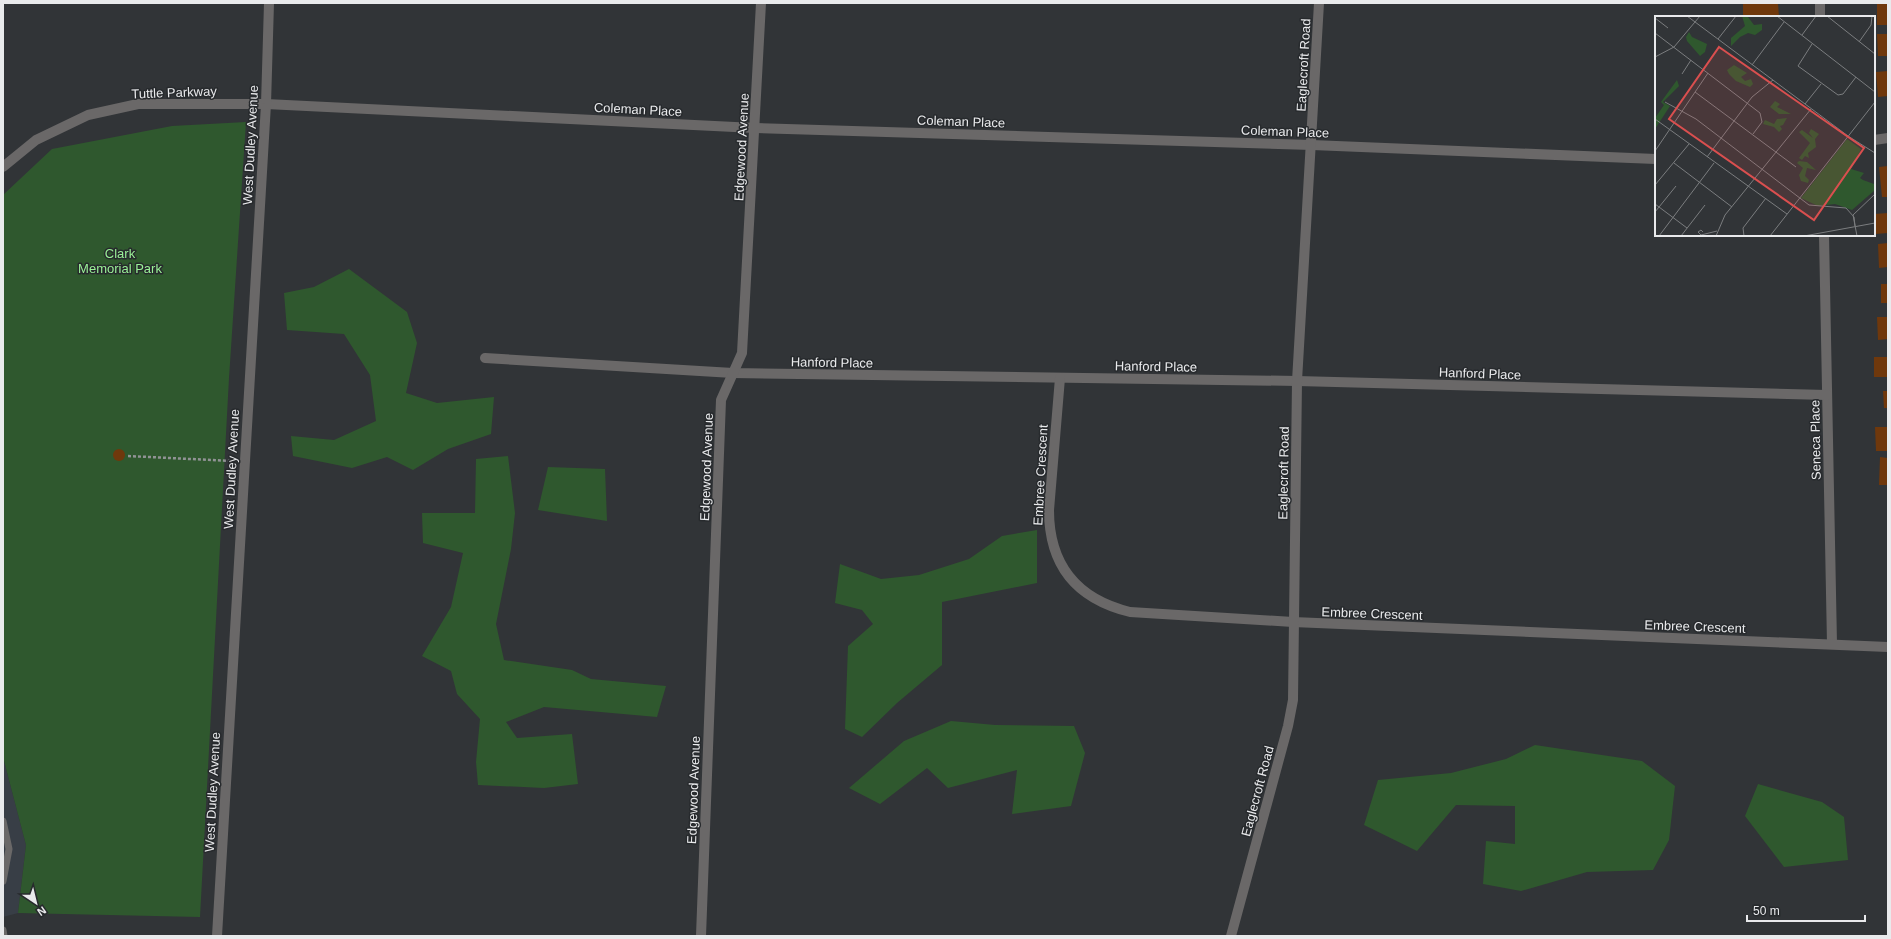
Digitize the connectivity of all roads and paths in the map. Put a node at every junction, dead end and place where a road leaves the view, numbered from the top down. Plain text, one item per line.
1 (269, 3) edge
2 (761, 3) edge
3 (1319, 3) edge
4 (1820, 3) edge
5 (1820, 16) edge
6 (266, 104) junction
7 (755, 128) junction
8 (1888, 138) edge
9 (1875, 140) edge
10 (1312, 145) junction
11 (1655, 159) edge
12 (3, 167) edge
13 (1824, 236) edge
14 (485, 358) dead end
15 (733, 373) junction
16 (1060, 378) junction
17 (1297, 381) junction
18 (1827, 395) junction
19 (128, 456) dead end
20 (245, 462) junction
21 (1293, 622) junction
22 (1832, 644) junction
23 (1888, 647) edge
24 (3, 821) edge
25 (3, 881) edge
26 (3, 930) edge
27 (4, 936) edge
28 (217, 936) edge
29 (701, 936) edge
30 (1231, 936) edge

1 - 6 street, West Dudley Avenue
2 - 7 street, Edgewood Avenue
3 - 10 street, Eaglecroft Road
4 - 5 street
6 - 7 street, Coleman Place
6 - 12 street, Tuttle Parkway
6 - 20 street, West Dudley Avenue
7 - 10 street, Coleman Place
7 - 15 street, Edgewood Avenue
8 - 9 street
10 - 11 street, Coleman Place
10 - 17 street, Eaglecroft Road
13 - 18 street, Seneca Place
14 - 15 street, Hanford Place
15 - 16 street, Hanford Place
15 - 29 street, Edgewood Avenue
16 - 17 street, Hanford Place
16 - 21 street, Embree Crescent
17 - 18 street, Hanford Place
17 - 21 street, Eaglecroft Road
18 - 22 street, Seneca Place
19 - 20 path
20 - 28 street, West Dudley Avenue
21 - 22 street, Embree Crescent
21 - 30 street, Eaglecroft Road
22 - 23 street, Embree Crescent
24 - 25 lane
26 - 27 lane

